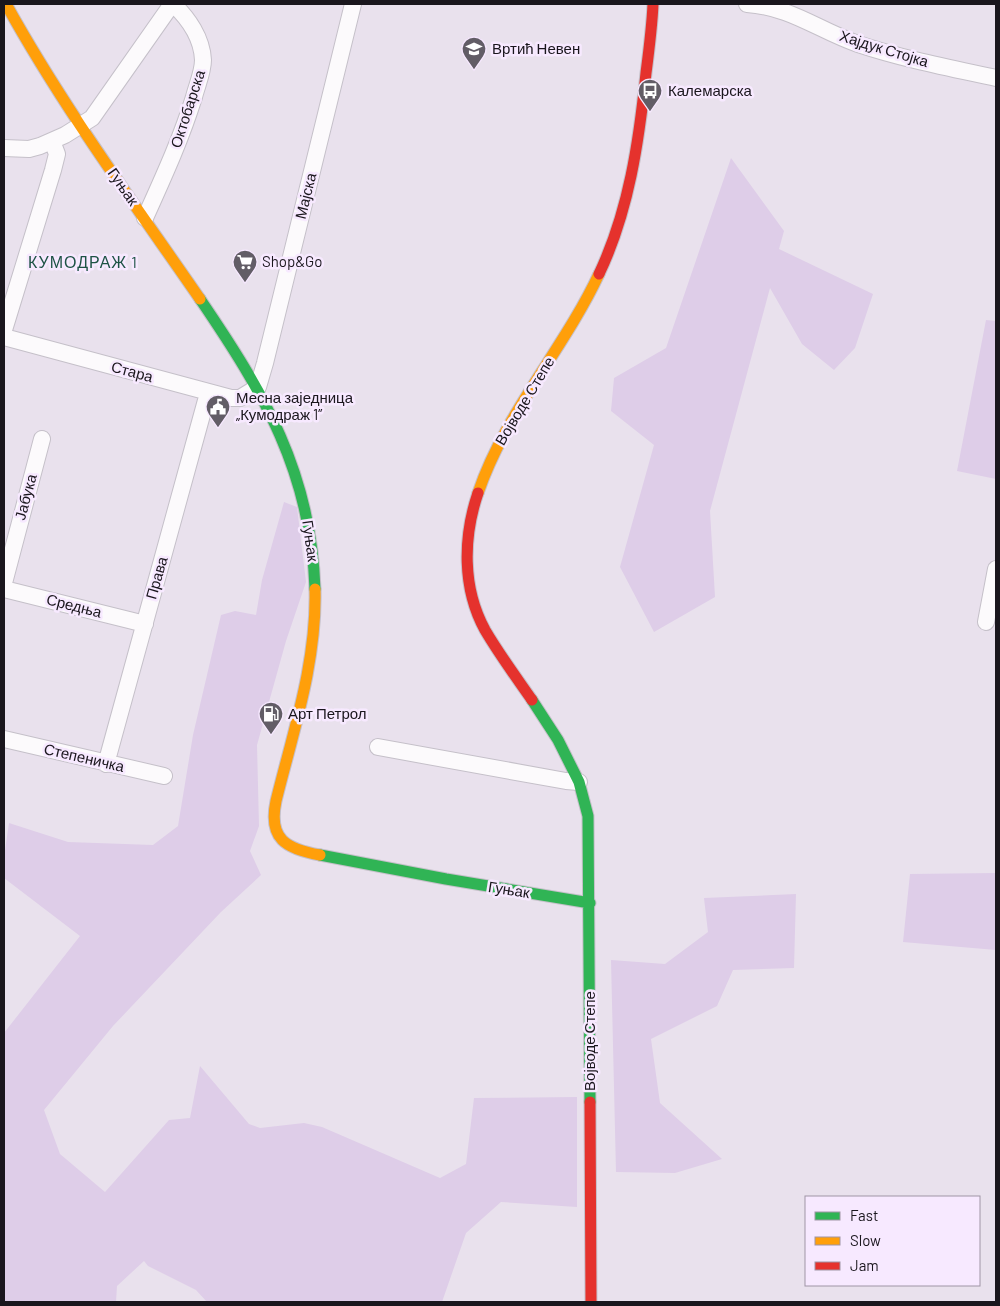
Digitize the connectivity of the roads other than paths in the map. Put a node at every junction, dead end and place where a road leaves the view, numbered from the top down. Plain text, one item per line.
1 (6, 4) edge
2 (172, 4) edge
3 (353, 4) edge
4 (652, 4) edge
5 (747, 4) edge
6 (996, 78) edge
7 (80, 126) junction
8 (52, 141) junction
9 (4, 148) edge
10 (145, 218) junction
11 (4, 330) edge
12 (4, 337) edge
13 (258, 387) junction
14 (208, 393) junction
15 (42, 439) dead end
16 (996, 569) edge
17 (4, 583) edge
18 (4, 589) edge
19 (986, 622) dead end
20 (144, 624) junction
21 (4, 738) edge
22 (378, 747) dead end
23 (106, 764) junction
24 (164, 776) dead end
25 (579, 782) junction
26 (590, 903) junction
27 (591, 1302) edge

1 - 7 street, Гуњак
2 - 7 street, Октобарска
2 - 10 street, Октобарска
3 - 13 street, Мајска
4 - 25 street, Војводе Степе
5 - 6 street, Хајдук Стојка
7 - 8 street, Октобарска
7 - 10 street, Гуњак
8 - 9 street, Октобарска
8 - 11 street
10 - 13 street, Гуњак
12 - 14 street, Стара
13 - 14 street, Стара
13 - 26 street, Гуњак
14 - 20 street, Права
15 - 17 street, Јабука
16 - 19 street
18 - 20 street, Средња
20 - 23 street, Права
21 - 23 street, Степеничка
22 - 25 street
23 - 24 street, Степеничка
25 - 26 street, Војводе Степе
26 - 27 street, Војводе Степе

